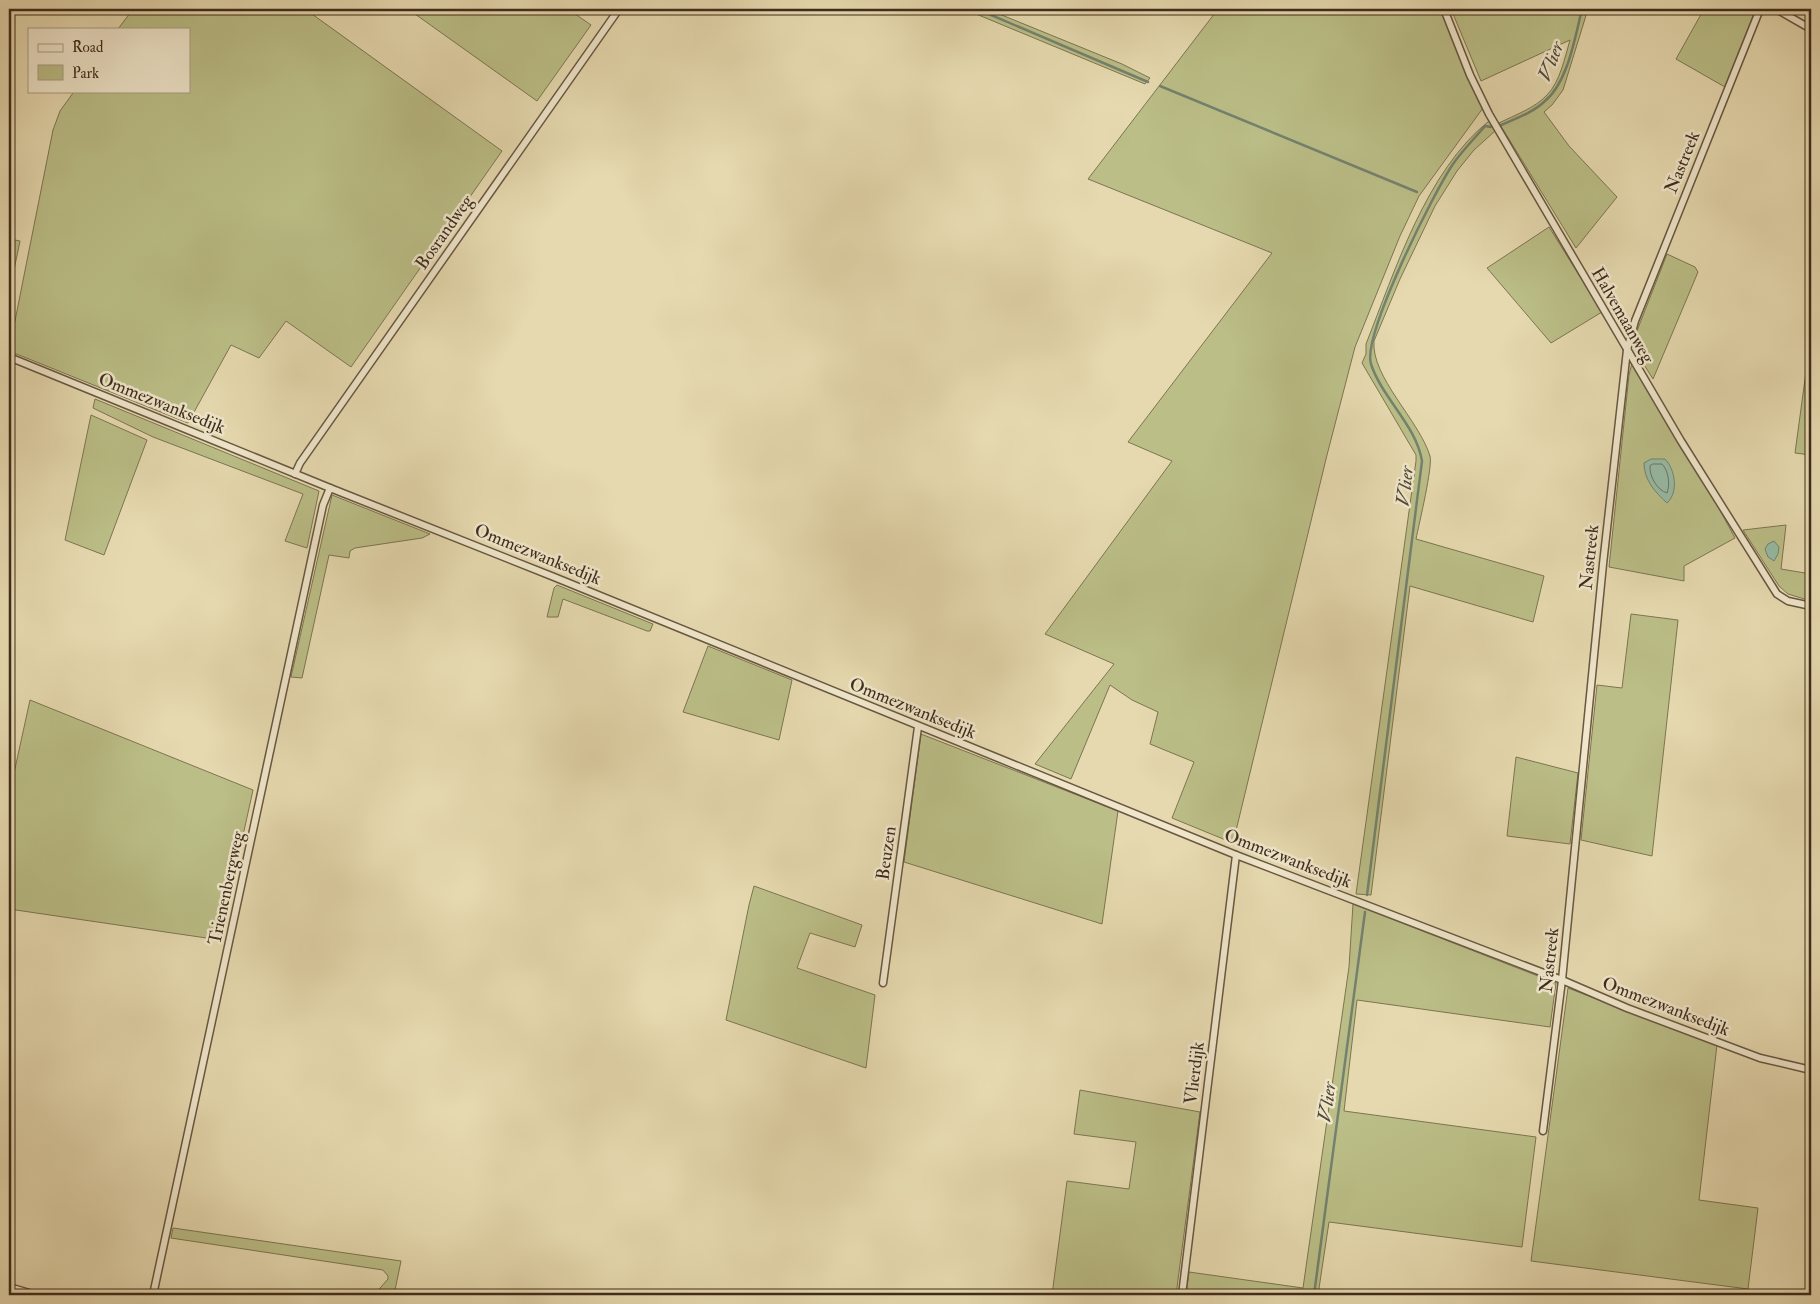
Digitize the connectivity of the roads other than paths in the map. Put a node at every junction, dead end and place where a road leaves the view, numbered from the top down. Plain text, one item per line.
1 (619, 9) edge
2 (1444, 9) edge
3 (1760, 9) edge
4 (1776, 9) edge
5 (1811, 29) edge
6 (1626, 350) junction
7 (9, 357) edge
8 (296, 474) junction
9 (330, 488) junction
10 (1811, 606) edge
11 (918, 727) junction
12 (1236, 855) junction
13 (1562, 980) junction
14 (883, 983) dead end
15 (1811, 1070) edge
16 (1543, 1131) dead end
17 (9, 1286) edge
18 (36, 1295) edge
19 (153, 1295) edge
20 (1182, 1295) edge

1 - 8 street, Bosrandweg
2 - 6 street, Halvemaanweg
3 - 6 street, Nastreek
4 - 5 street
6 - 10 street, Halvemaanweg
6 - 13 street, Nastreek
7 - 8 street, Ommezwanksedijk
8 - 9 street, Ommezwanksedijk
9 - 11 street, Ommezwanksedijk
9 - 19 street, Trienenbergweg
11 - 12 street, Ommezwanksedijk
11 - 14 street, Beuzen
12 - 13 street, Ommezwanksedijk
12 - 20 street, Vlierdijk
13 - 15 street, Ommezwanksedijk
13 - 16 street, Nastreek
17 - 18 street

